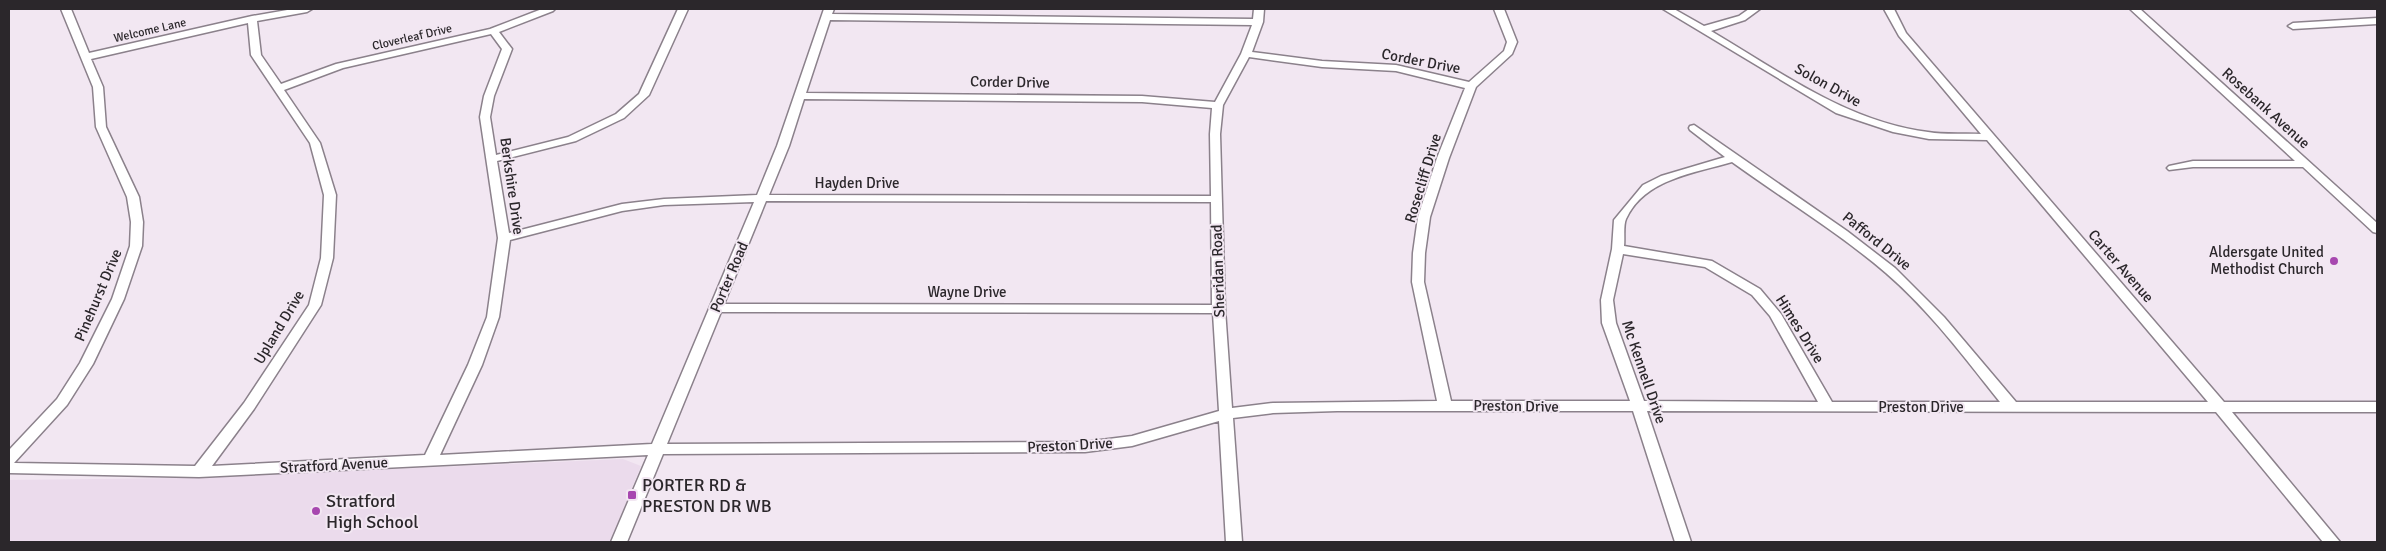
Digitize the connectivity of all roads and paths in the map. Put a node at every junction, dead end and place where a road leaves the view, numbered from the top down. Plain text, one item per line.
1 (66, 9) edge
2 (307, 9) edge
3 (550, 9) edge
4 (683, 9) edge
5 (1259, 9) edge
6 (1499, 9) edge
7 (1668, 9) edge
8 (1755, 9) edge
9 (1889, 9) edge
10 (2135, 9) edge
11 (827, 13) edge
12 (252, 19) junction
13 (2377, 20) edge
14 (1258, 22) junction
15 (2293, 26) dead end
16 (1702, 30) junction
17 (493, 31) junction
18 (1246, 54) junction
19 (88, 57) junction
20 (1471, 86) junction
21 (279, 88) junction
22 (801, 96) junction
23 (1218, 105) junction
24 (1694, 128) dead end
25 (1989, 137) junction
26 (1732, 158) junction
27 (492, 159) junction
28 (2305, 164) junction
29 (2173, 168) dead end
30 (762, 198) junction
31 (1215, 199) junction
32 (2377, 229) edge
33 (504, 238) junction
34 (1618, 249) junction
35 (716, 308) junction
36 (1219, 309) junction
37 (1445, 405) junction
38 (1639, 407) junction
39 (1828, 407) junction
40 (2377, 407) edge
41 (2013, 408) junction
42 (2221, 408) junction
43 (1225, 414) junction
44 (659, 449) junction
45 (9, 459) edge
46 (430, 461) junction
47 (9, 468) edge
48 (199, 472) junction
49 (620, 542) edge
50 (1234, 542) edge
51 (1683, 542) edge
52 (2332, 542) edge

1 - 19 street, Pinehurst Drive
2 - 12 street, Welcome Lane
3 - 17 street, Cloverleaf Drive
4 - 27 street
5 - 14 street, Sheridan Road
6 - 20 street, Rosecliff Drive
7 - 16 street, Solon Drive
8 - 16 street
9 - 25 street, Carter Avenue
10 - 28 street, Rosebank Avenue
11 - 14 street
11 - 22 street, Porter Road
12 - 19 street, Welcome Lane
12 - 21 street, Upland Drive
13 - 15 street
14 - 18 street, Sheridan Road
16 - 25 street, Solon Drive
17 - 21 street, Cloverleaf Drive
17 - 27 street, Berkshire Drive
18 - 20 street, Corder Drive
18 - 23 street, Sheridan Road
19 - 45 street, Pinehurst Drive
20 - 37 street, Rosecliff Drive
21 - 48 street, Upland Drive
22 - 23 street, Corder Drive
22 - 30 street, Porter Road
23 - 31 street, Sheridan Road
24 - 26 street, Pafford Drive
25 - 42 street, Carter Avenue
26 - 34 street, Mc Kennell Drive
26 - 41 street, Pafford Drive
27 - 33 street, Berkshire Drive
28 - 29 street
28 - 32 street, Rosebank Avenue
30 - 31 street, Hayden Drive
30 - 33 street, Hayden Drive
30 - 35 street, Porter Road
31 - 36 street, Sheridan Road
33 - 46 street, Berkshire Drive
34 - 38 street, Mc Kennell Drive
34 - 39 street, Himes Drive
35 - 36 street, Wayne Drive
35 - 44 street, Porter Road
36 - 43 street, Sheridan Road
37 - 38 street, Preston Drive
37 - 43 street, Preston Drive
38 - 39 street, Preston Drive
38 - 51 street, Mc Kennell Drive
39 - 41 street, Preston Drive
40 - 42 street, Preston Drive
41 - 42 street, Preston Drive
42 - 52 street, Carter Avenue
43 - 44 street, Preston Drive
43 - 50 street, Sheridan Road
44 - 46 street, Stratford Avenue
44 - 49 street, Porter Road
46 - 48 street, Stratford Avenue
47 - 48 street, Stratford Avenue

